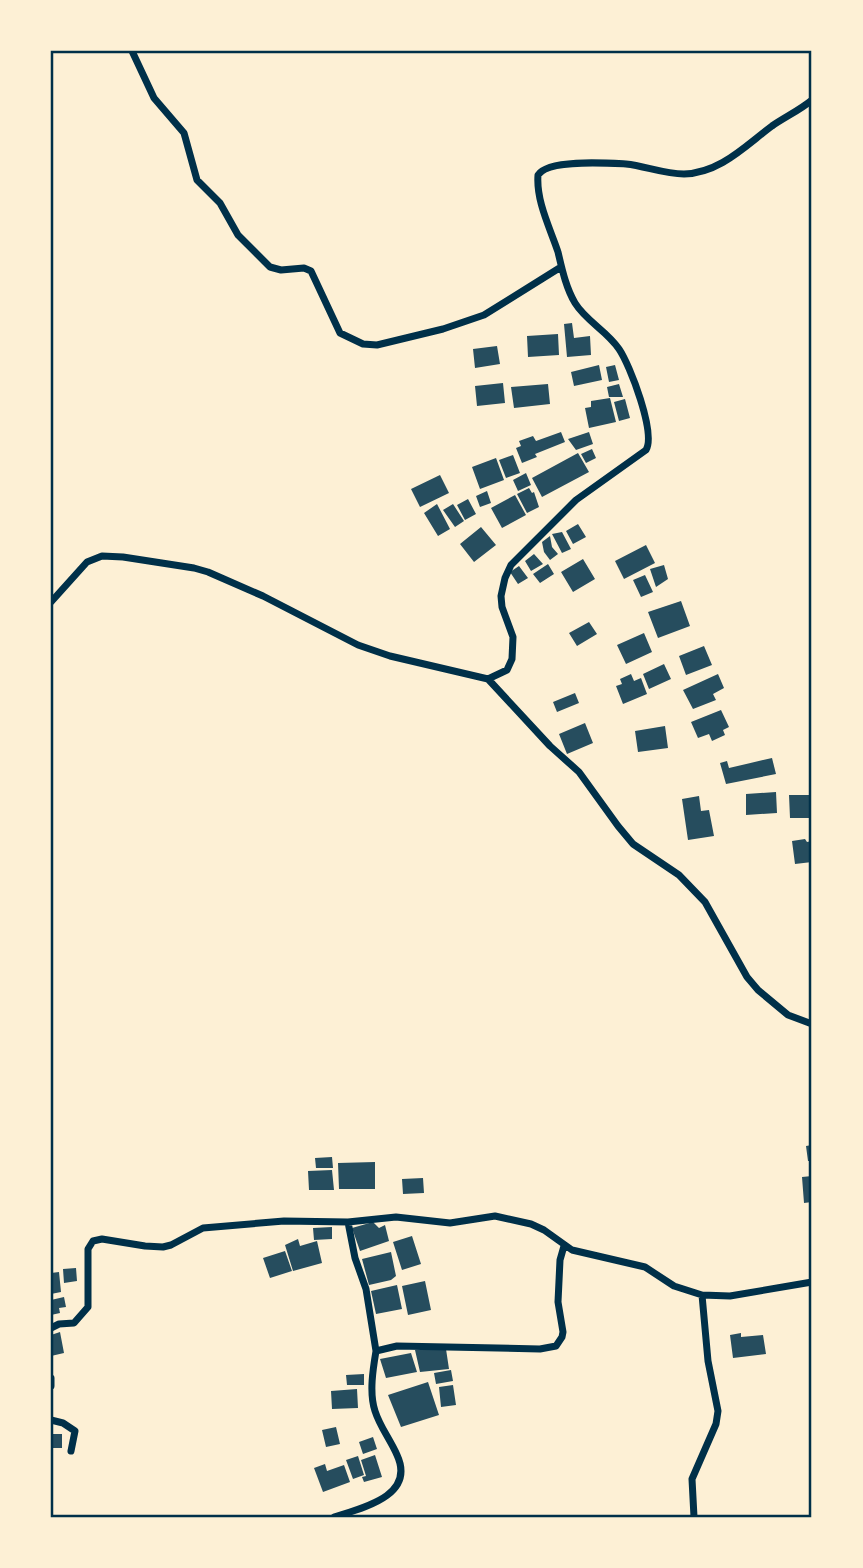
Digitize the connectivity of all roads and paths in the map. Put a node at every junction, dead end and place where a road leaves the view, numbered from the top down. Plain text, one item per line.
1 (132, 51) edge
2 (812, 100) edge
3 (561, 267) junction
4 (53, 599) edge
5 (488, 679) junction
6 (812, 1024) edge
7 (348, 1222) junction
8 (564, 1246) junction
9 (812, 1282) edge
10 (702, 1295) junction
11 (51, 1328) edge
12 (376, 1351) junction
13 (51, 1378) edge
14 (51, 1386) edge
15 (51, 1420) edge
16 (71, 1451) dead end
17 (334, 1517) edge
18 (694, 1517) edge

1 - 3 street
2 - 3 street
3 - 5 street
4 - 5 street
5 - 6 street
7 - 8 street
7 - 11 street
7 - 12 street
8 - 10 street
8 - 12 street
9 - 10 street
10 - 18 street
12 - 17 street
13 - 14 street
15 - 16 street

